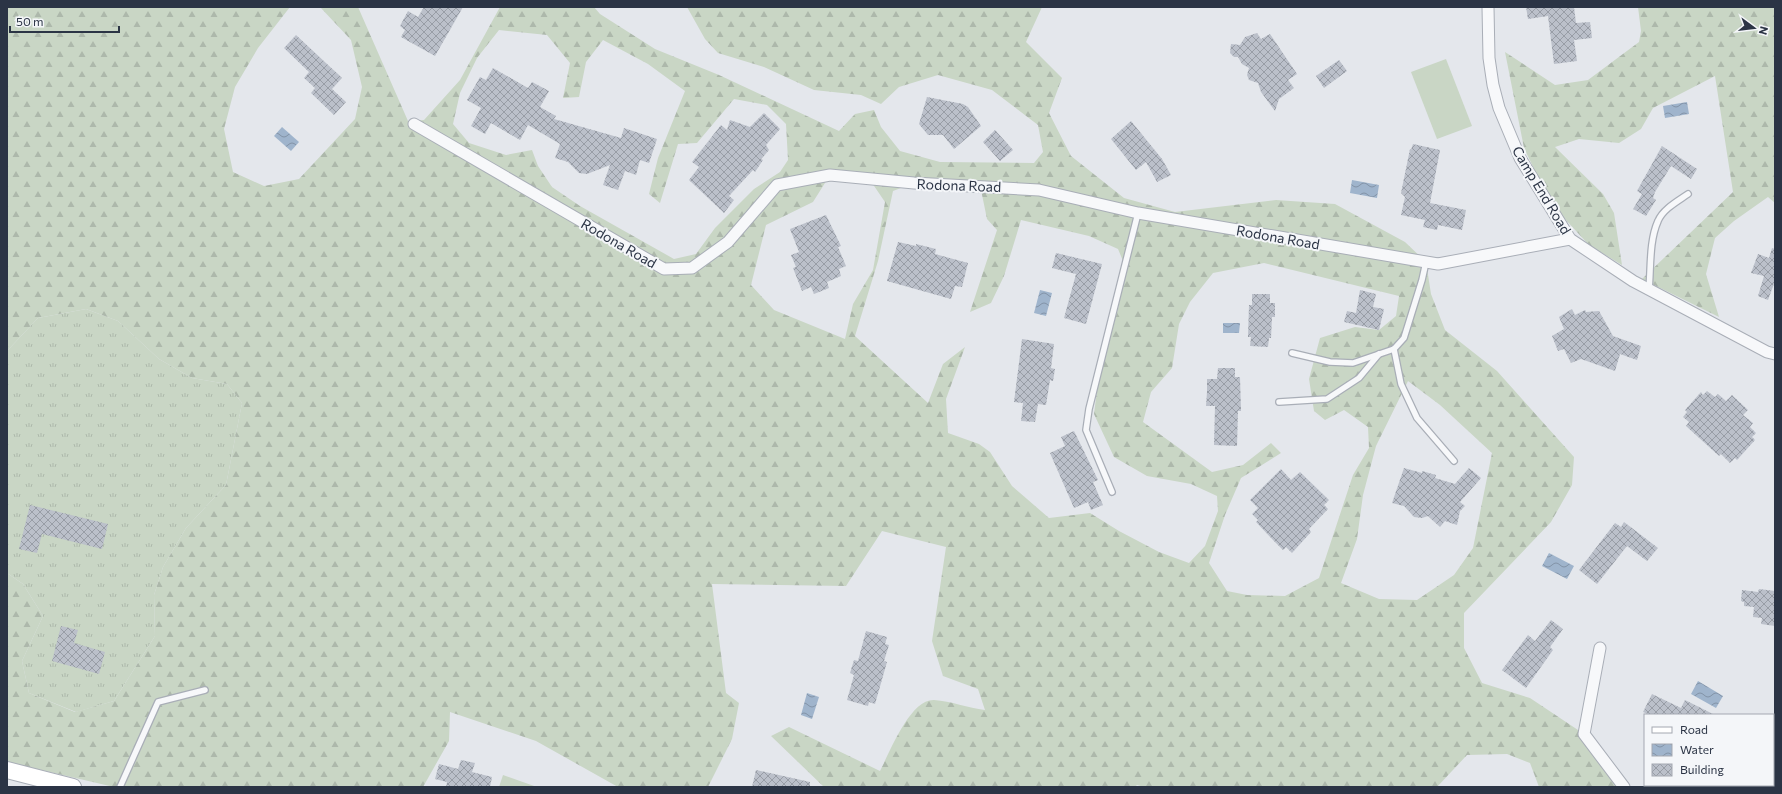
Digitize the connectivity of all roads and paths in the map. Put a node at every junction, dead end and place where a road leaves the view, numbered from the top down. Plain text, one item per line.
1 (1488, 7) edge
2 (414, 124) dead end
3 (1688, 194) dead end
4 (1138, 213) junction
5 (1570, 239) junction
6 (1426, 262) junction
7 (1649, 290) junction
8 (1394, 349) junction
9 (1292, 353) dead end
10 (1379, 354) junction
11 (1775, 354) edge
12 (1279, 402) dead end
13 (1454, 461) dead end
14 (1112, 492) dead end
15 (1600, 648) dead end
16 (205, 690) dead end
17 (7, 770) edge
18 (73, 787) edge
19 (120, 787) edge
20 (1624, 787) edge

1 - 5 street, Camp End Road
2 - 4 street, Rodona Road
3 - 7 lane
4 - 6 street, Rodona Road
4 - 14 lane
5 - 6 street, Rodona Road
5 - 7 street, Camp End Road
6 - 8 lane
7 - 11 street, Camp End Road
8 - 10 lane
8 - 13 lane
9 - 10 lane
10 - 12 lane
15 - 20 street
16 - 19 lane
17 - 18 main road

